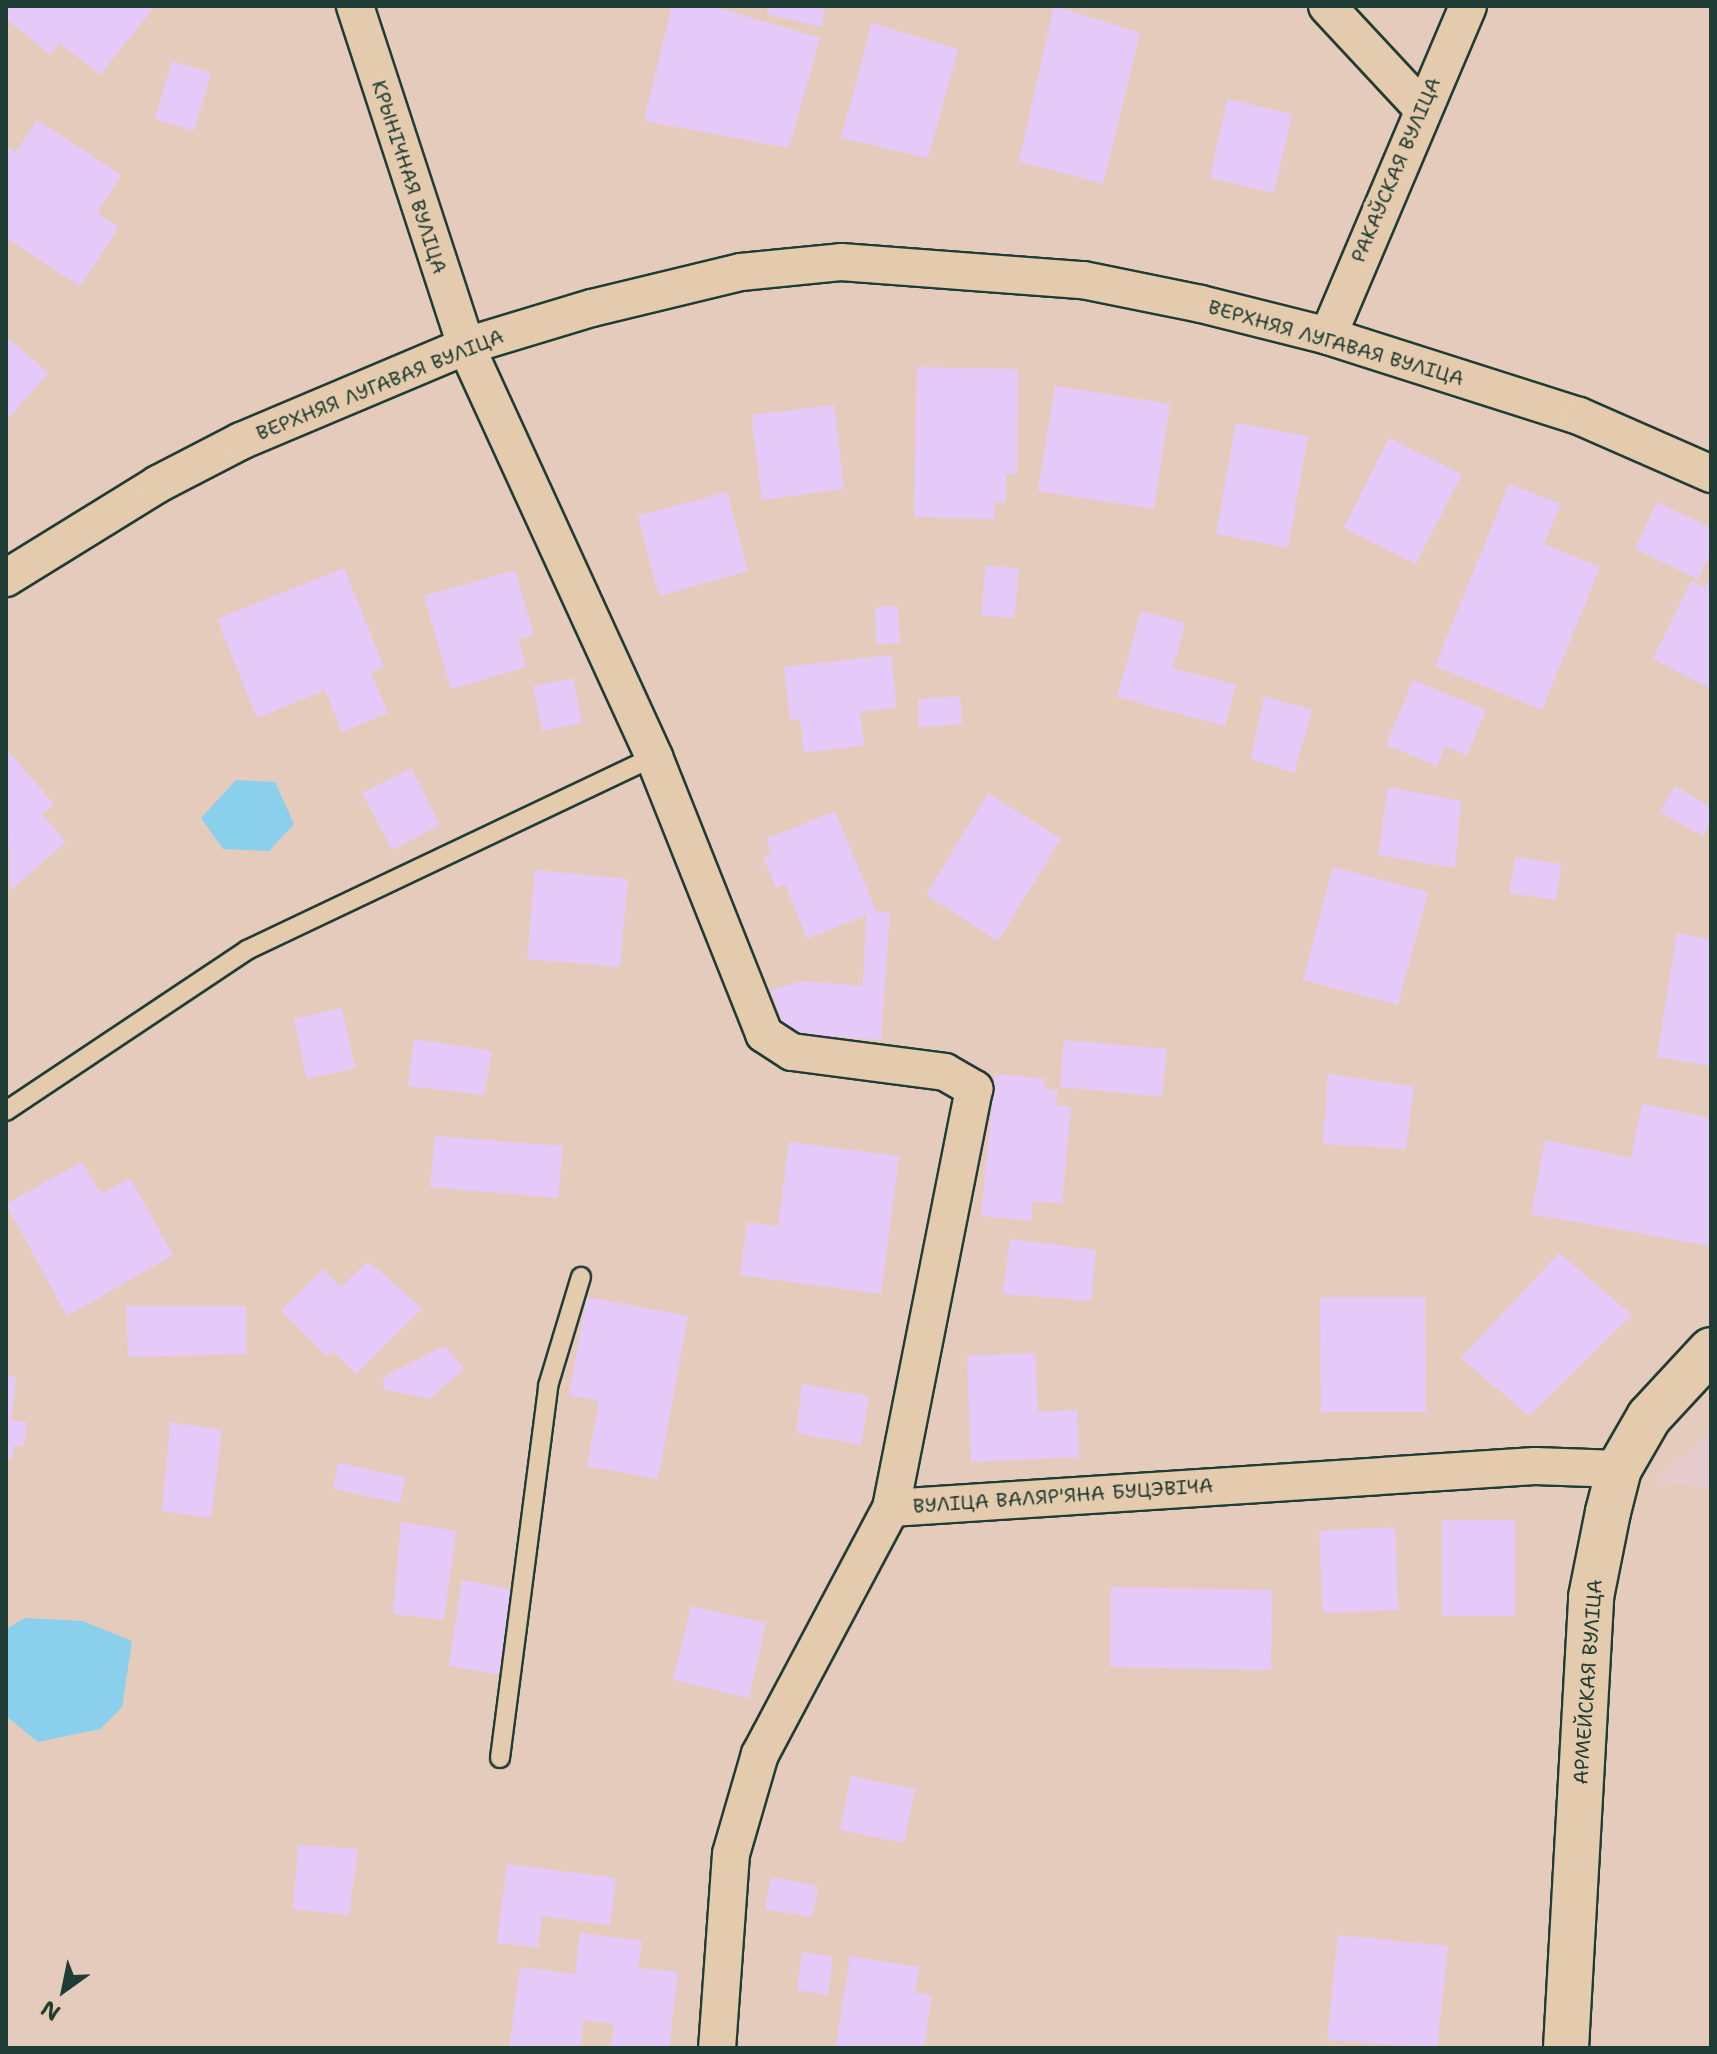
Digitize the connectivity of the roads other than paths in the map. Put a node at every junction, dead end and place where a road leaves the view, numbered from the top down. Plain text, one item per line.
1 (355, 6) edge
2 (1327, 6) edge
3 (1468, 6) edge
4 (1421, 107) junction
5 (1328, 336) junction
6 (466, 346) junction
7 (1711, 474) edge
8 (6, 578) edge
9 (654, 757) junction
10 (6, 1111) edge
11 (581, 1277) dead end
12 (1711, 1350) edge
13 (1619, 1469) junction
14 (891, 1508) junction
15 (500, 1758) dead end
16 (717, 2048) edge
17 (1566, 2048) edge

1 - 6 street, КРЫНІЧНАЯ ВУЛІЦА
2 - 4 street
3 - 4 street, РАКАЎСКАЯ ВУЛІЦА
4 - 5 street, РАКАЎСКАЯ ВУЛІЦА
5 - 6 street, ВЕРХНЯЯ ЛУГАВАЯ ВУЛІЦА
5 - 7 street, ВЕРХНЯЯ ЛУГАВАЯ ВУЛІЦА
6 - 8 street, ВЕРХНЯЯ ЛУГАВАЯ ВУЛІЦА
6 - 9 street, КРЫНІЧНАЯ ВУЛІЦА
9 - 10 lane
9 - 14 street, КРЫНІЧНАЯ ВУЛІЦА
11 - 15 lane
12 - 13 street, АРМЕЙСКАЯ ВУЛІЦА
13 - 14 street, ВУЛІЦА ВАЛЯР'ЯНА БУЦЭВІЧА
13 - 17 street, АРМЕЙСКАЯ ВУЛІЦА
14 - 16 street, ВУЛІЦА ВАЛЯР'ЯНА БУЦЭВІЧА

